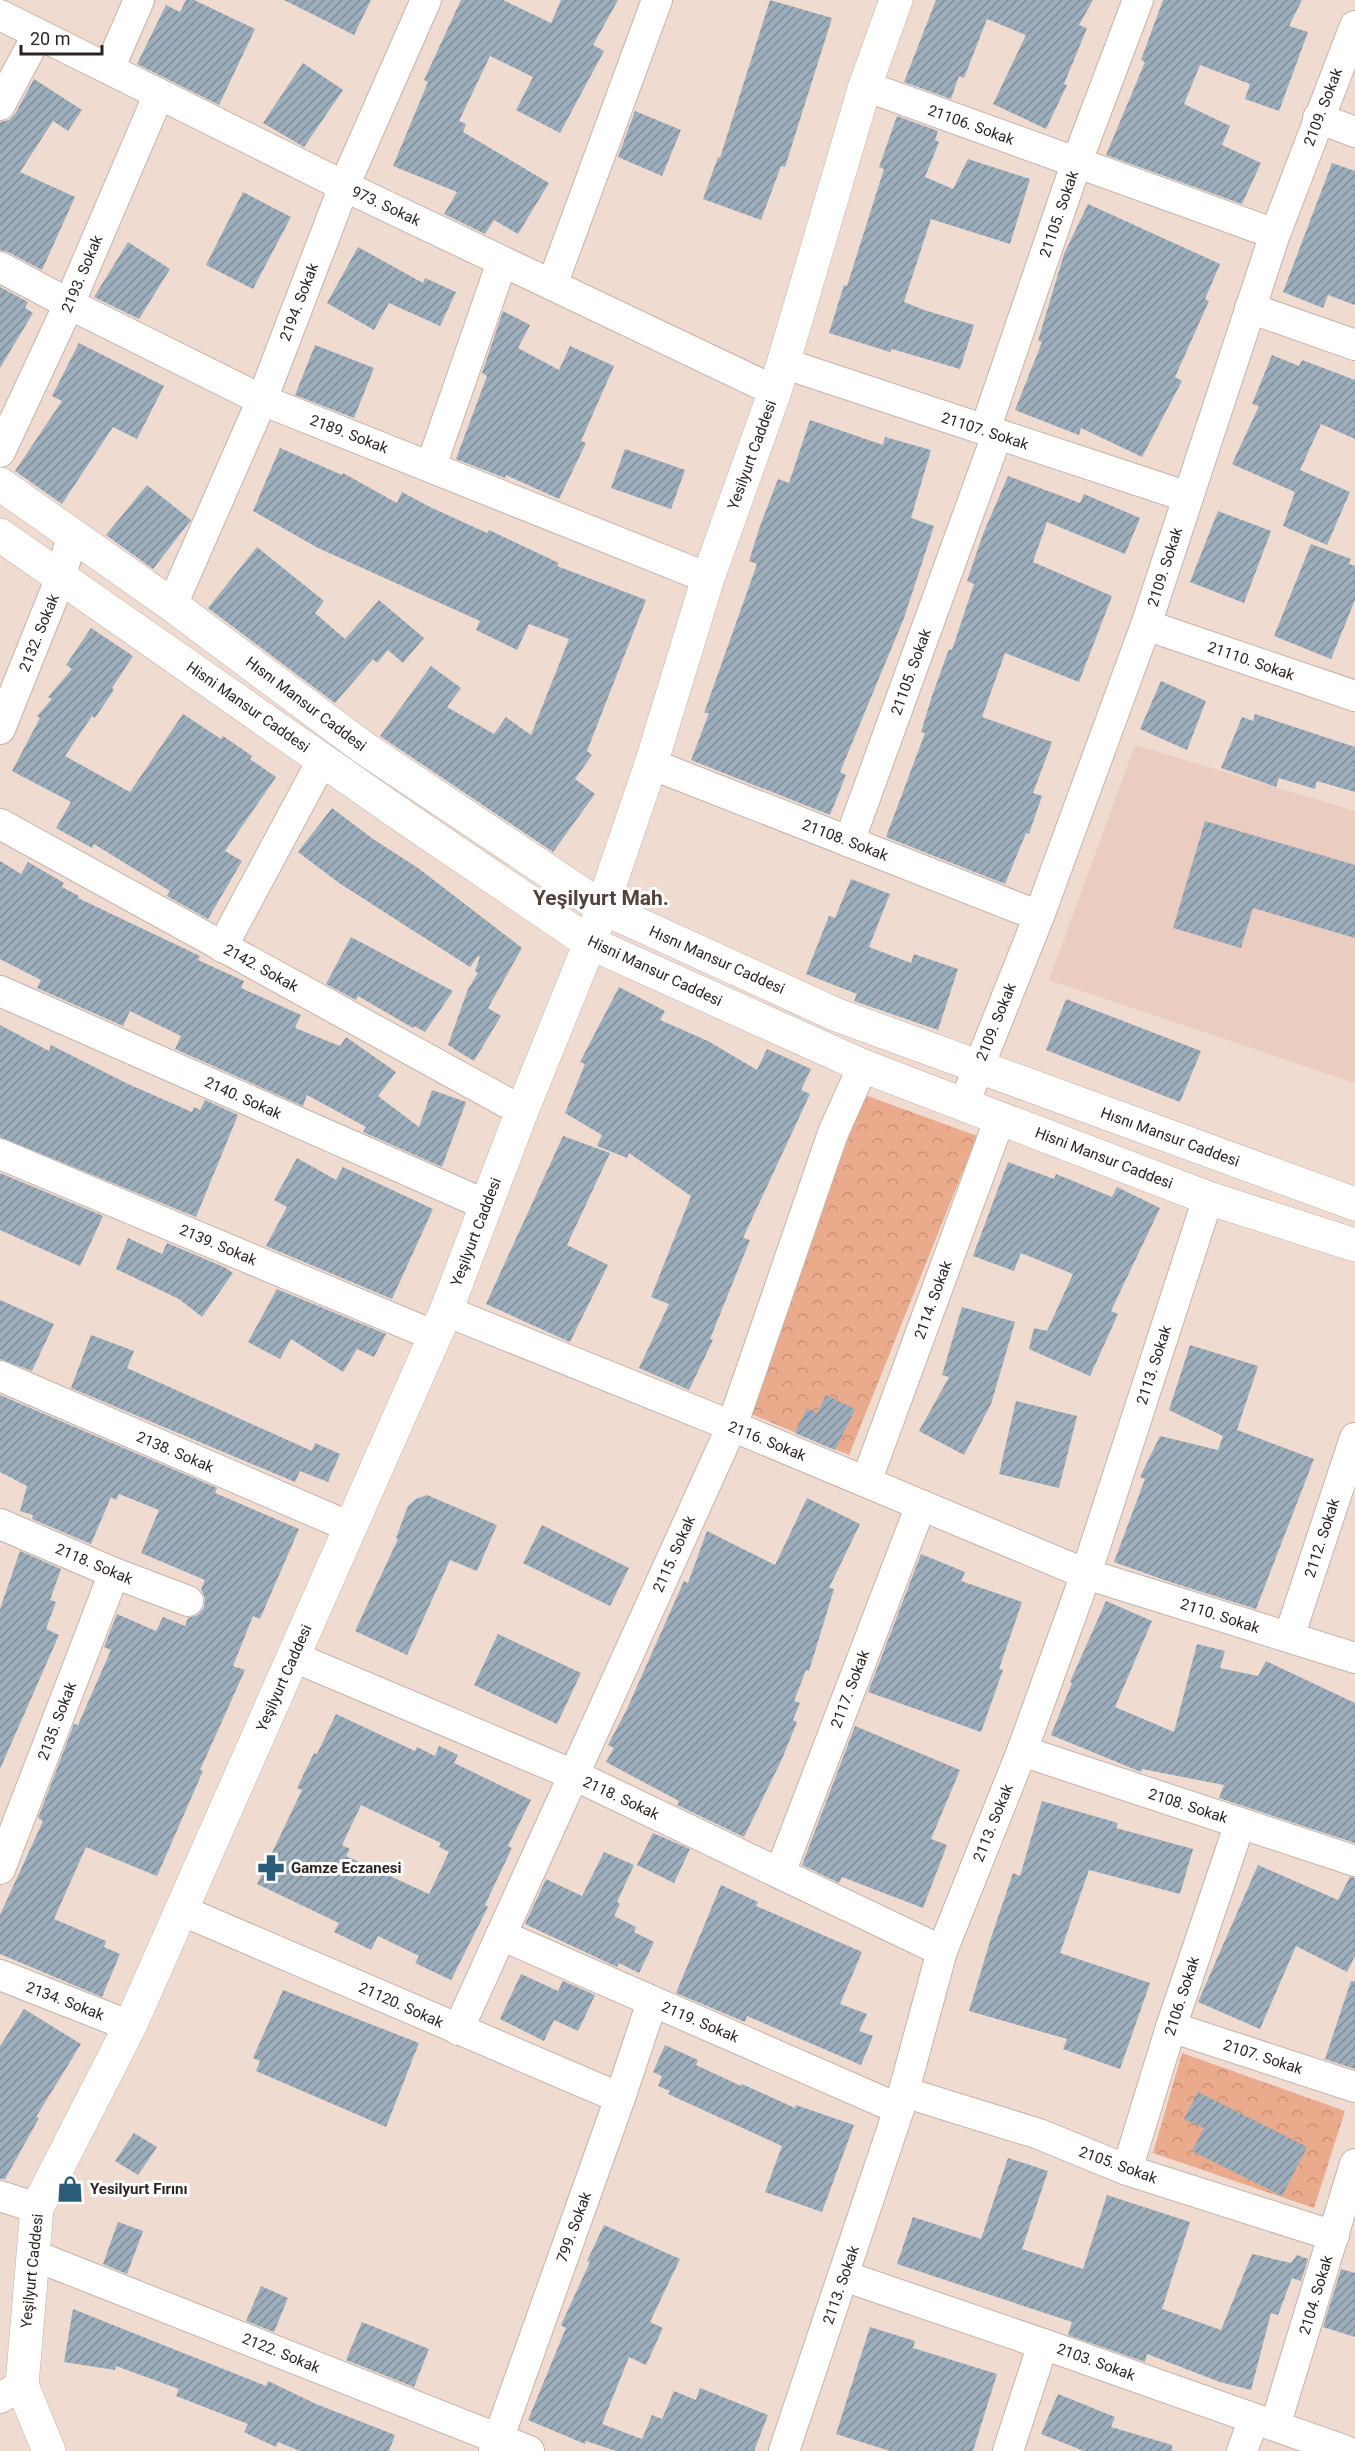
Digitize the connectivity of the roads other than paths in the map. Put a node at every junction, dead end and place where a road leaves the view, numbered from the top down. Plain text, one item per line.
1 (140, 0) edge
2 (426, 0) edge
3 (657, 0) edge
4 (895, 0) edge
5 (1138, 0) edge
6 (0, 15) edge
7 (1355, 26) edge
8 (38, 34) junction
9 (109, 69) junction
10 (866, 86) junction
11 (159, 94) junction
12 (0, 105) edge
13 (1318, 118) junction
14 (1355, 132) edge
15 (1076, 164) junction
16 (344, 186) junction
17 (1275, 234) junction
18 (502, 262) junction
19 (0, 267) edge
20 (552, 285) junction
21 (69, 304) junction
22 (1250, 308) junction
23 (1355, 345) edge
24 (779, 377) junction
25 (262, 400) junction
26 (991, 433) junction
27 (0, 452) edge
28 (430, 466) junction
29 (0, 484) edge
30 (1188, 497) junction
31 (0, 535) edge
32 (72, 535) junction
33 (61, 577) junction
34 (708, 578) junction
35 (172, 605) junction
36 (1146, 625) junction
37 (1355, 696) edge
38 (0, 729) edge
39 (323, 759) junction
40 (651, 764) junction
41 (0, 824) edge
42 (849, 842) junction
43 (603, 908) junction
44 (1039, 916) junction
45 (590, 943) junction
46 (222, 947) junction
47 (0, 991) edge
48 (863, 1066) junction
49 (978, 1067) junction
50 (964, 1104) junction
51 (522, 1111) junction
52 (1000, 1118) junction
53 (0, 1154) edge
54 (1208, 1198) junction
55 (1355, 1204) edge
56 (486, 1205) junction
57 (1355, 1245) edge
58 (441, 1324) junction
59 (0, 1376) edge
60 (732, 1426) junction
61 (1355, 1438) edge
62 (1349, 1473) edge
63 (866, 1482) junction
64 (921, 1505) junction
65 (0, 1524) edge
66 (350, 1527) junction
67 (114, 1573) junction
68 (1086, 1574) junction
69 (188, 1601) dead end
70 (1288, 1637) junction
71 (294, 1657) junction
72 (1355, 1658) edge
73 (1022, 1751) junction
74 (574, 1775) junction
75 (1240, 1823) junction
76 (1355, 1861) edge
77 (0, 1869) edge
78 (780, 1873) junction
79 (183, 1911) junction
80 (501, 1935) junction
81 (942, 1951) junction
82 (0, 1975) edge
83 (652, 2002) junction
84 (130, 2026) junction
85 (1171, 2027) junction
86 (458, 2030) junction
87 (1355, 2087) edge
88 (620, 2098) junction
89 (902, 2100) junction
90 (1355, 2164) edge
91 (1127, 2170) junction
92 (0, 2196) edge
93 (37, 2208) junction
94 (1334, 2236) junction
95 (33, 2255) junction
96 (844, 2276) junction
97 (1043, 2344) junction
98 (11, 2391) edge
99 (1264, 2422) junction
100 (496, 2446) edge
101 (49, 2451) edge
102 (529, 2451) edge
103 (784, 2451) edge
104 (1008, 2451) edge
105 (1242, 2451) edge
106 (1346, 2451) edge

1 - 9 street
2 - 16 street, 2194. Sokak
3 - 20 street
4 - 10 main road, Yesilyurt Caddesi
5 - 15 street, 21105. Sokak
6 - 8 street, 973. Sokak
7 - 13 street, 2109. Sokak
8 - 9 street, 973. Sokak
8 - 12 street
9 - 11 street, 973. Sokak
10 - 15 street, 21106. Sokak
10 - 24 main road, Yesilyurt Caddesi
11 - 16 street, 973. Sokak
11 - 21 street, 2193. Sokak
13 - 14 street
13 - 17 street, 2109. Sokak
15 - 17 street, 21106. Sokak
15 - 26 street, 21105. Sokak
16 - 18 street, 973. Sokak
16 - 25 street, 2194. Sokak
17 - 22 street, 2109. Sokak
18 - 20 street, 973. Sokak
18 - 28 street
19 - 21 street, 2189. Sokak
20 - 24 street, 973. Sokak
21 - 25 street, 2189. Sokak
21 - 27 street, 2193. Sokak
22 - 23 street
22 - 30 street, 2109. Sokak
24 - 26 street, 21107. Sokak
24 - 34 main road, Yesilyurt Caddesi
25 - 28 street, 2189. Sokak
25 - 35 street, 2194. Sokak
26 - 30 street, 21107. Sokak
26 - 42 street, 21105. Sokak
28 - 34 street, 2189. Sokak
29 - 32 main road, Hısnı Mansur Caddesi
30 - 36 street, 2109. Sokak
31 - 33 main road, Hisni Mansur Caddesi
32 - 33 street, 2132. Sokak
32 - 35 main road, Hısnı Mansur Caddesi
33 - 38 street, 2132. Sokak
33 - 39 main road, Hisni Mansur Caddesi
34 - 40 main road, Yesilyurt Caddesi
35 - 43 main road, Hısnı Mansur Caddesi
36 - 37 street, 21110. Sokak
36 - 44 street, 2109. Sokak
39 - 45 main road, Hisni Mansur Caddesi
39 - 46 street
40 - 42 street, 21108. Sokak
40 - 43 main road, Yesilyurt Caddesi
41 - 46 street, 2142. Sokak
42 - 44 street, 21108. Sokak
43 - 45 main road, Yeşilyurt Caddesi
43 - 49 main road, Hısnı Mansur Caddesi
44 - 49 street, 2109. Sokak
45 - 48 main road, Hisni Mansur Caddesi
45 - 51 main road, Yeşilyurt Caddesi
46 - 51 street, 2142. Sokak
47 - 56 street, 2140. Sokak
48 - 50 main road, Hisni Mansur Caddesi
48 - 60 street, 2115. Sokak
49 - 50 street, 2109. Sokak
49 - 55 main road, Hısnı Mansur Caddesi
50 - 52 main road, Hisni Mansur Caddesi
51 - 56 main road, Yeşilyurt Caddesi
52 - 54 main road, Hisni Mansur Caddesi
52 - 63 street, 2114. Sokak
53 - 58 street, 2139. Sokak
54 - 57 main road, Hisni Mansur Caddesi
54 - 68 street, 2113. Sokak
56 - 58 main road, Yeşilyurt Caddesi
58 - 60 street, 2116. Sokak
58 - 66 main road, Yeşilyurt Caddesi
59 - 66 street, 2138. Sokak
60 - 63 street, 2116. Sokak
60 - 74 street, 2115. Sokak
61 - 62 street, 2112. Sokak
62 - 70 street, 2112. Sokak
63 - 64 street, 2116. Sokak
64 - 68 street, 2116. Sokak
64 - 78 street, 2117. Sokak
65 - 67 street, 2118. Sokak
66 - 71 main road, Yeşilyurt Caddesi
67 - 69 street, 2118. Sokak
67 - 77 street, 2135. Sokak
68 - 70 street, 2110. Sokak
68 - 73 street, 2113. Sokak
70 - 72 street, 2110. Sokak
71 - 74 street, 2118. Sokak
71 - 79 main road, Yeşilyurt Caddesi
73 - 75 street, 2108. Sokak
73 - 81 street, 2113. Sokak
74 - 78 street, 2118. Sokak
74 - 80 street, 2115. Sokak
75 - 76 street, 2108. Sokak
75 - 85 street, 2106. Sokak
78 - 81 street, 2118. Sokak
79 - 84 main road, Yeşilyurt Caddesi
79 - 86 street, 21120. Sokak
80 - 83 street, 2119. Sokak
80 - 86 street, 2115. Sokak
81 - 89 street, 2113. Sokak
82 - 84 street, 2134. Sokak
83 - 88 street, 799. Sokak
83 - 89 street, 2119. Sokak
84 - 93 main road, Yeşilyurt Caddesi
85 - 87 street, 2107. Sokak
85 - 91 street, 2106. Sokak
86 - 88 street, 21120. Sokak
88 - 100 street, 799. Sokak
89 - 91 street, 2105. Sokak
89 - 96 street, 2113. Sokak
90 - 94 street, 2104. Sokak
91 - 94 street, 2105. Sokak
92 - 93 street
93 - 95 main road, Yeşilyurt Caddesi
94 - 99 street, 2104. Sokak
95 - 98 main road, Yeşilyurt Caddesi
95 - 100 street, 2122. Sokak
96 - 97 street, 2103. Sokak
96 - 103 street, 2113. Sokak
97 - 99 street, 2103. Sokak
97 - 104 street
98 - 101 main road, Yeşilyurt Caddesi
99 - 105 street, 2104. Sokak
99 - 106 street, 2103. Sokak
100 - 102 street, 2122. Sokak

